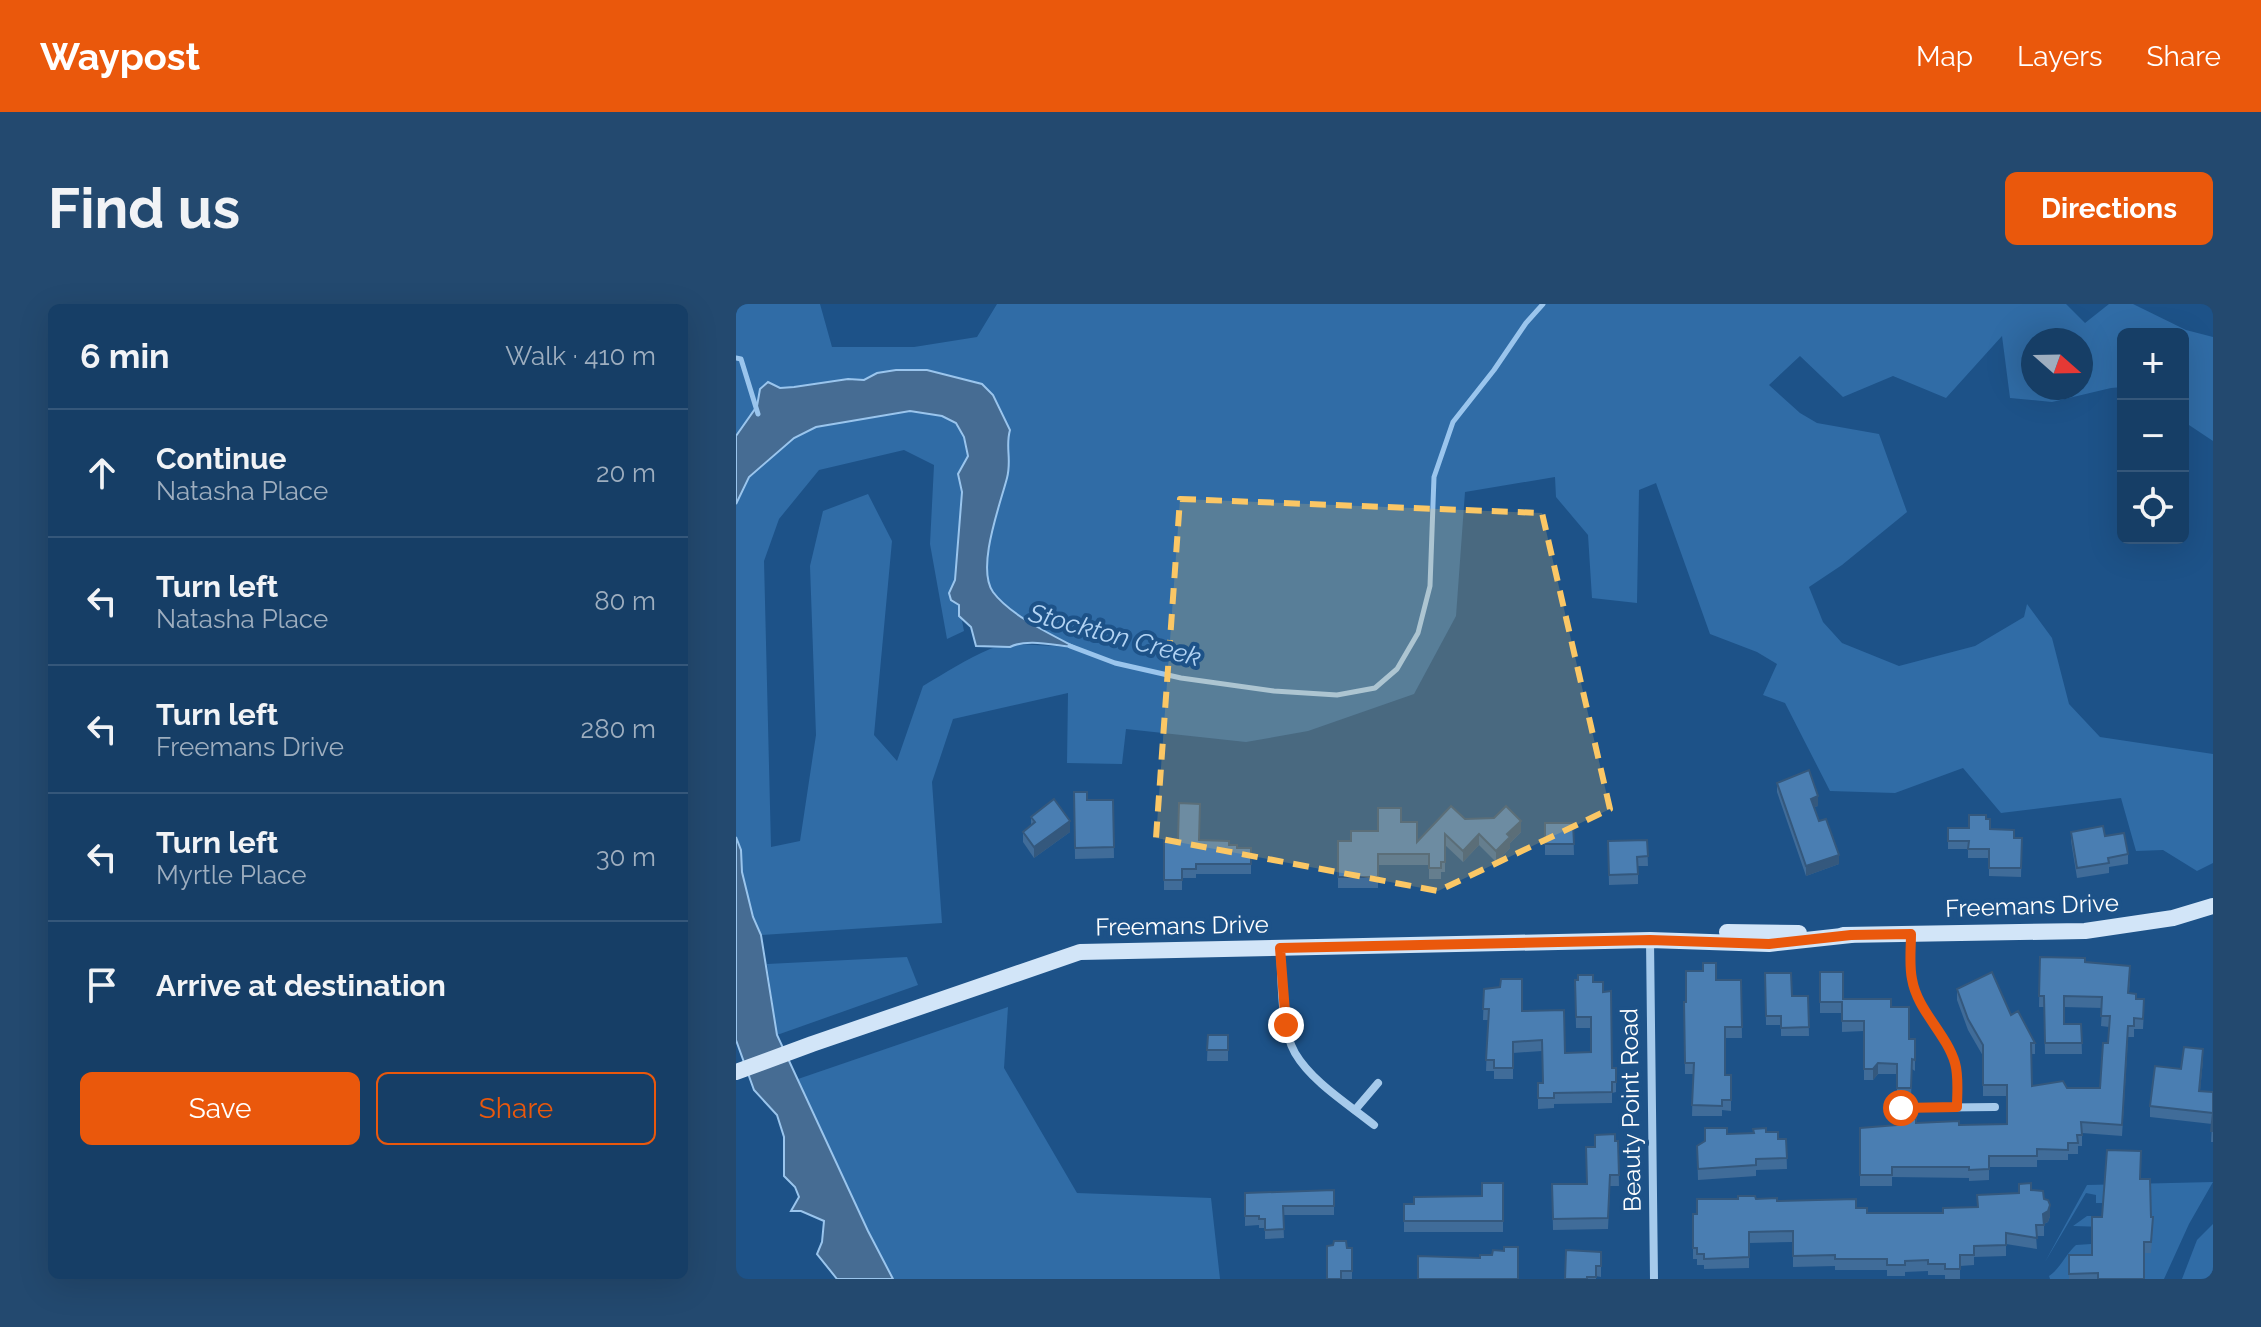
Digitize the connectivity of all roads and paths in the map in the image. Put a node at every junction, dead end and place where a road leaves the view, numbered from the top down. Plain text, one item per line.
1 (2213, 906) edge
2 (1911, 934) junction
3 (1650, 940) junction
4 (1280, 948) junction
5 (736, 1072) edge
6 (1378, 1083) dead end
7 (1957, 1107) junction
8 (1995, 1107) dead end
9 (1901, 1108) dead end
10 (1355, 1110) junction
11 (1374, 1125) dead end
12 (1654, 1279) edge

1 - 2 main road, Freemans Drive
2 - 3 main road, Freemans Drive
2 - 7 street
3 - 4 main road, Freemans Drive
3 - 12 street, Beauty Point Road
4 - 5 main road, Freemans Drive
4 - 10 street
6 - 10 street
7 - 8 street
7 - 9 street
10 - 11 street

